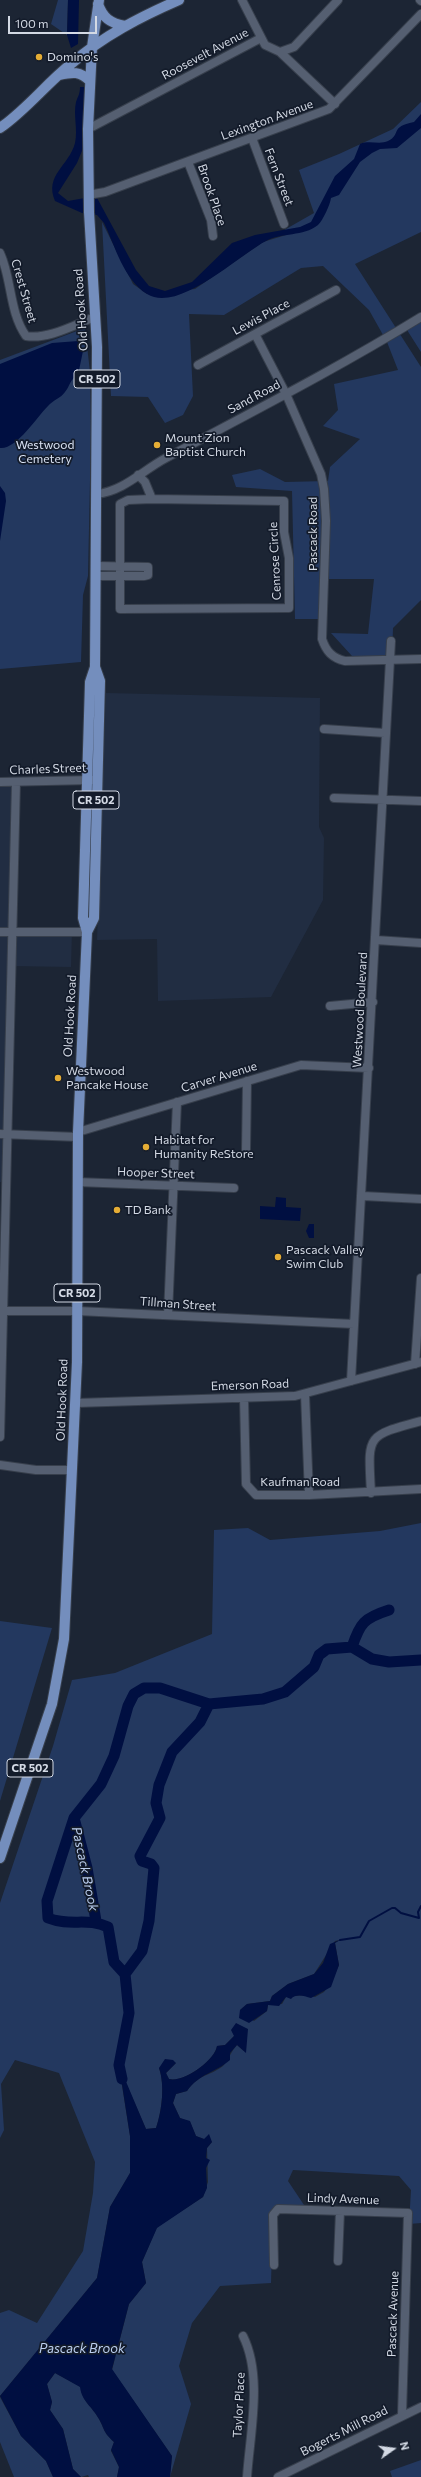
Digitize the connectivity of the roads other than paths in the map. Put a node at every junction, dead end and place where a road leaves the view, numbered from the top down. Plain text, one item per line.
1 (179, 0) edge
2 (242, 0) edge
3 (338, 0) edge
4 (98, 2) edge
5 (421, 14) edge
6 (125, 26) junction
7 (261, 38) junction
8 (92, 47) junction
9 (280, 52) junction
10 (57, 76) junction
11 (90, 81) junction
12 (335, 104) junction
13 (0, 128) edge
14 (88, 129) junction
15 (252, 138) junction
16 (188, 162) junction
17 (88, 195) junction
18 (284, 224) dead end
19 (213, 236) dead end
20 (0, 253) edge
21 (336, 290) dead end
22 (95, 317) junction
23 (421, 317) edge
24 (255, 334) junction
25 (198, 365) dead end
26 (286, 394) junction
27 (138, 475) junction
28 (97, 494) junction
29 (152, 499) junction
30 (97, 571) junction
31 (119, 571) junction
32 (391, 641) dead end
33 (421, 659) edge
34 (391, 660) junction
35 (95, 667) junction
36 (324, 729) dead end
37 (385, 733) junction
38 (86, 780) junction
39 (97, 780) junction
40 (0, 782) edge
41 (16, 782) junction
42 (334, 798) dead end
43 (382, 800) junction
44 (421, 801) edge
45 (0, 932) edge
46 (87, 932) junction
47 (12, 933) junction
48 (376, 940) junction
49 (421, 943) edge
50 (373, 1002) junction
51 (330, 1006) dead end
52 (369, 1068) junction
53 (247, 1081) junction
54 (177, 1102) junction
55 (4, 1134) edge
56 (78, 1134) junction
57 (246, 1151) dead end
58 (77, 1182) junction
59 (173, 1185) junction
60 (234, 1188) dead end
61 (363, 1196) junction
62 (421, 1199) edge
63 (421, 1278) edge
64 (2, 1311) edge
65 (78, 1311) junction
66 (168, 1315) junction
67 (354, 1324) junction
68 (418, 1363) edge
69 (351, 1381) junction
70 (305, 1394) junction
71 (244, 1398) junction
72 (76, 1402) junction
73 (421, 1421) edge
74 (0, 1437) edge
75 (0, 1465) edge
76 (72, 1470) junction
77 (421, 1489) edge
78 (371, 1493) junction
79 (309, 1495) junction
80 (0, 1858) edge
81 (340, 2211) junction
82 (408, 2213) joint
83 (338, 2261) dead end
84 (274, 2265) dead end
85 (243, 2336) dead end
86 (421, 2407) edge
87 (402, 2415) junction
88 (247, 2477) edge
89 (278, 2477) edge

1 - 6 main road
2 - 7 street
3 - 9 street
4 - 6 main road
4 - 8 main road, Old Hook Road / CR 502
5 - 12 street, Lexington Avenue
6 - 8 main road
7 - 9 street, Roosevelt Avenue
7 - 14 street, Roosevelt Avenue
8 - 10 main road
8 - 11 main road, Old Hook Road / CR 502
9 - 12 street, Roosevelt Avenue
10 - 11 main road
10 - 13 main road
11 - 14 main road, Old Hook Road / CR 502
12 - 15 street, Lexington Avenue
14 - 17 main road, Old Hook Road / CR 502
15 - 16 street, Lexington Avenue
15 - 18 street, Fern Street
16 - 17 street, Lexington Avenue
16 - 19 street, Brook Place
17 - 22 main road, Old Hook Road / CR 502
20 - 22 street, Crest Street
21 - 24 street, Lewis Place
22 - 28 main road, Old Hook Road / CR 502
23 - 26 street, Sand Road
24 - 25 street, Lewis Place
24 - 26 street, Pascack Road
26 - 27 street, Sand Road
26 - 34 street, Pascack Road
27 - 28 street, Sand Road
27 - 29 street
28 - 30 main road, Old Hook Road / CR 502
29 - 31 street, Cenrose Circle
29 - 31 street, Cenrose Circle
30 - 31 street
30 - 35 main road, Old Hook Road / CR 502
32 - 34 street, Westwood Boulevard
33 - 34 street, Pascack Road
34 - 37 street, Westwood Boulevard
35 - 38 main road, Old Hook Road / CR 502
35 - 39 main road, Old Hook Road / CR 502
36 - 37 street
37 - 43 street, Westwood Boulevard
38 - 39 street, Charles Street
38 - 41 street, Charles Street
38 - 46 main road, Old Hook Road / CR 502
39 - 46 main road, Old Hook Road / CR 502
40 - 41 street, Charles Street
41 - 47 street
42 - 43 street
43 - 44 street
43 - 48 street, Westwood Boulevard
45 - 47 street
46 - 47 street
46 - 56 main road, Old Hook Road / CR 502
47 - 55 street
48 - 49 street
48 - 50 street, Westwood Boulevard
50 - 51 street
50 - 52 street, Westwood Boulevard
52 - 53 street, Carver Avenue
52 - 61 street, Westwood Boulevard
53 - 54 street, Carver Avenue
53 - 57 street
54 - 56 street, Carver Avenue
54 - 59 street
55 - 56 street, Carver Avenue
55 - 64 street
56 - 58 main road, Old Hook Road / CR 502
58 - 59 street, Hooper Street
58 - 65 main road, Old Hook Road / CR 502
59 - 60 street, Hooper Street
59 - 66 street
61 - 62 street
61 - 67 street, Westwood Boulevard
63 - 68 street
64 - 65 street, Tillman Street
64 - 74 street
65 - 66 street, Tillman Street
65 - 72 main road, Old Hook Road / CR 502
66 - 67 street, Tillman Street
67 - 69 street, Westwood Boulevard
68 - 69 street, Emerson Road
69 - 70 street, Emerson Road
70 - 71 street, Emerson Road
70 - 79 street
71 - 72 street, Emerson Road
71 - 79 street, Kaufman Road
72 - 76 main road, Old Hook Road / CR 502
73 - 78 street
75 - 76 street
76 - 80 main road, Old Hook Road / CR 502
77 - 78 street, Kaufman Road
78 - 79 street, Kaufman Road
81 - 82 street, Lindy Avenue
81 - 83 street
81 - 84 street, Lindy Avenue
82 - 87 street, Pascack Avenue
85 - 88 street, Taylor Place
86 - 87 street, Bogerts Mill Road
87 - 89 street, Bogerts Mill Road

